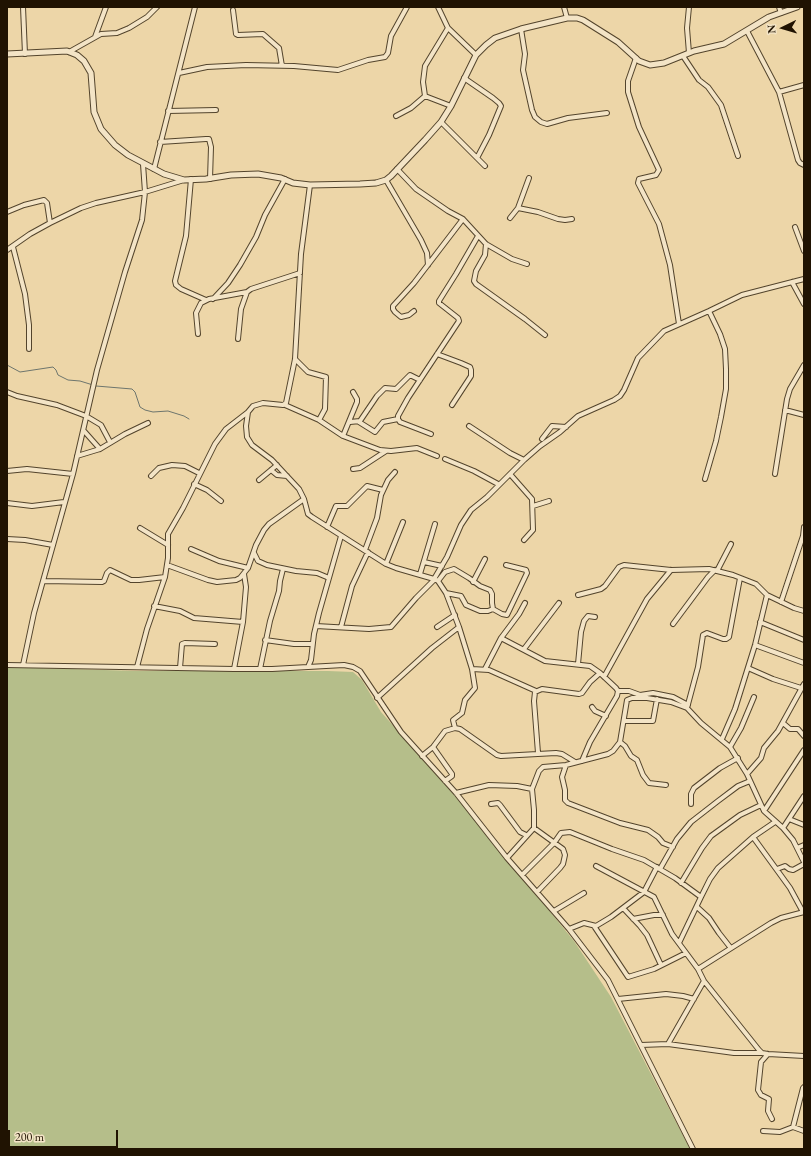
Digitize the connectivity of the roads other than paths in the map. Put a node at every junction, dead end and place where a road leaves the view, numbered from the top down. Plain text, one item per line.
1 (23, 7) edge
2 (106, 7) edge
3 (157, 7) edge
4 (195, 7) edge
5 (407, 7) edge
6 (438, 7) edge
7 (564, 7) edge
8 (689, 7) edge
9 (778, 7) edge
10 (797, 7) edge
11 (233, 10) dead end
12 (781, 13) junction
13 (567, 18) junction
14 (448, 28) junction
15 (521, 29) junction
16 (747, 31) junction
17 (95, 38) junction
18 (70, 52) junction
19 (689, 53) junction
20 (7, 54) edge
21 (25, 54) junction
22 (476, 55) junction
23 (683, 56) junction
24 (636, 58) junction
25 (282, 66) junction
26 (179, 73) junction
27 (464, 78) junction
28 (804, 85) edge
29 (779, 92) junction
30 (425, 96) junction
31 (451, 106) junction
32 (216, 110) dead end
33 (168, 112) junction
34 (607, 113) dead end
35 (396, 116) dead end
36 (441, 122) junction
37 (160, 142) junction
38 (738, 156) dead end
39 (478, 158) junction
40 (143, 164) junction
41 (804, 165) edge
42 (484, 166) dead end
43 (154, 169) junction
44 (397, 169) junction
45 (210, 178) junction
46 (529, 178) dead end
47 (191, 179) junction
48 (285, 179) junction
49 (184, 180) junction
50 (386, 180) junction
51 (310, 185) junction
52 (145, 192) junction
53 (518, 208) junction
54 (7, 212) edge
55 (510, 218) dead end
56 (572, 219) dead end
57 (463, 220) junction
58 (50, 223) junction
59 (795, 227) dead end
60 (478, 236) junction
61 (486, 244) junction
62 (9, 248) edge
63 (804, 251) edge
64 (527, 264) dead end
65 (428, 265) junction
66 (300, 273) junction
67 (804, 279) edge
68 (792, 282) junction
69 (247, 292) junction
70 (213, 298) junction
71 (206, 300) junction
72 (804, 304) edge
73 (414, 311) dead end
74 (709, 311) junction
75 (679, 324) junction
76 (198, 334) dead end
77 (545, 335) dead end
78 (238, 339) dead end
79 (29, 349) dead end
80 (437, 354) junction
81 (295, 359) junction
82 (804, 365) edge
83 (420, 380) junction
84 (7, 392) edge
85 (353, 392) dead end
86 (285, 405) junction
87 (452, 405) dead end
88 (785, 410) junction
89 (248, 412) junction
90 (804, 415) edge
91 (86, 416) junction
92 (398, 419) junction
93 (319, 420) junction
94 (350, 422) junction
95 (359, 422) junction
96 (148, 423) dead end
97 (469, 426) dead end
98 (566, 427) junction
99 (84, 431) junction
100 (431, 434) dead end
101 (343, 436) junction
102 (542, 439) dead end
103 (110, 442) junction
104 (100, 449) junction
105 (386, 451) junction
106 (77, 456) junction
107 (437, 456) dead end
108 (445, 459) dead end
109 (524, 460) junction
110 (277, 465) junction
111 (353, 469) dead end
112 (271, 470) junction
113 (7, 471) edge
114 (395, 472) dead end
115 (199, 473) junction
116 (73, 474) junction
117 (510, 474) junction
118 (775, 474) dead end
119 (151, 476) dead end
120 (287, 476) junction
121 (705, 479) dead end
122 (259, 480) dead end
123 (194, 484) junction
124 (498, 484) junction
125 (383, 490) junction
126 (304, 499) junction
127 (221, 501) dead end
128 (548, 501) dead end
129 (7, 502) edge
130 (64, 502) junction
131 (532, 506) junction
132 (403, 522) dead end
133 (436, 524) dead end
134 (327, 527) junction
135 (804, 527) edge
136 (140, 528) dead end
137 (341, 536) junction
138 (7, 539) edge
139 (524, 540) dead end
140 (731, 544) dead end
141 (53, 545) junction
142 (168, 545) junction
143 (191, 549) dead end
144 (366, 551) junction
145 (254, 552) junction
146 (484, 559) dead end
147 (424, 562) junction
148 (386, 564) junction
149 (167, 565) junction
150 (506, 565) dead end
151 (442, 566) junction
152 (248, 568) junction
153 (283, 569) junction
154 (670, 570) junction
155 (716, 570) junction
156 (244, 574) junction
157 (420, 574) junction
158 (165, 577) junction
159 (329, 578) junction
160 (740, 578) junction
161 (436, 580) junction
162 (44, 581) junction
163 (474, 582) junction
164 (446, 593) junction
165 (578, 595) dead end
166 (767, 595) junction
167 (781, 602) junction
168 (525, 603) dead end
169 (559, 603) dead end
170 (154, 606) junction
171 (493, 609) junction
172 (804, 611) edge
173 (455, 615) junction
174 (595, 617) dead end
175 (243, 622) junction
176 (760, 622) junction
177 (673, 624) dead end
178 (316, 626) junction
179 (340, 627) junction
180 (437, 627) dead end
181 (459, 627) junction
182 (501, 638) junction
183 (265, 640) junction
184 (804, 640) edge
185 (216, 644) dead end
186 (312, 644) junction
187 (755, 645) junction
188 (524, 649) junction
189 (804, 663) edge
190 (578, 664) junction
191 (7, 665) edge
192 (23, 665) junction
193 (137, 667) junction
194 (308, 667) junction
195 (180, 668) junction
196 (748, 668) junction
197 (234, 669) junction
198 (260, 669) junction
199 (472, 669) junction
200 (485, 669) junction
201 (600, 673) junction
202 (604, 677) junction
203 (804, 684) edge
204 (801, 688) junction
205 (536, 691) junction
206 (618, 691) junction
207 (754, 697) dead end
208 (376, 698) junction
209 (657, 699) junction
210 (688, 706) junction
211 (592, 707) dead end
212 (606, 716) junction
213 (624, 721) junction
214 (782, 723) junction
215 (455, 728) junction
216 (804, 736) edge
217 (722, 739) junction
218 (620, 742) junction
219 (433, 747) junction
220 (730, 747) junction
221 (804, 750) edge
222 (538, 753) junction
223 (422, 756) junction
224 (738, 758) junction
225 (582, 761) junction
226 (575, 762) junction
227 (566, 765) junction
228 (747, 774) junction
229 (750, 781) junction
230 (445, 782) junction
231 (666, 785) dead end
232 (532, 789) junction
233 (456, 793) junction
234 (804, 796) edge
235 (491, 804) dead end
236 (690, 804) dead end
237 (761, 804) junction
238 (764, 811) junction
239 (789, 819) junction
240 (775, 822) junction
241 (804, 825) edge
242 (534, 828) junction
243 (783, 828) junction
244 (526, 835) junction
245 (754, 837) junction
246 (554, 843) junction
247 (804, 845) edge
248 (673, 847) junction
249 (797, 848) junction
250 (507, 858) junction
251 (804, 863) edge
252 (596, 866) dead end
253 (658, 868) junction
254 (777, 870) junction
255 (522, 875) junction
256 (681, 883) junction
257 (537, 892) junction
258 (584, 892) dead end
259 (644, 892) junction
260 (701, 897) junction
261 (697, 907) junction
262 (623, 908) junction
263 (554, 911) junction
264 (804, 912) edge
265 (663, 915) junction
266 (633, 919) junction
267 (594, 926) junction
268 (569, 929) junction
269 (680, 943) junction
270 (730, 947) junction
271 (686, 953) junction
272 (661, 965) junction
273 (698, 969) junction
274 (704, 981) junction
275 (618, 999) junction
276 (694, 999) junction
277 (668, 1044) junction
278 (641, 1045) junction
279 (762, 1053) junction
280 (768, 1054) junction
281 (804, 1056) edge
282 (804, 1087) edge
283 (772, 1119) dead end
284 (793, 1127) junction
285 (763, 1131) dead end
286 (804, 1131) edge
287 (693, 1149) edge

1 - 21 street
2 - 17 street
3 - 17 street
4 - 26 street
5 - 25 street
6 - 14 street
7 - 13 street
8 - 19 street
9 - 12 street
10 - 12 street
11 - 25 street
12 - 16 street
13 - 15 street
13 - 24 street
14 - 22 street
14 - 30 street
15 - 22 street
15 - 34 street
16 - 19 street
16 - 29 street
17 - 18 street
18 - 21 street
18 - 40 street
19 - 23 street
20 - 21 street
22 - 27 street
23 - 24 street
23 - 38 street
24 - 75 street
25 - 26 street
26 - 33 street
27 - 31 street
27 - 39 street
28 - 29 street
29 - 41 street
30 - 31 street
30 - 35 street
31 - 36 street
32 - 33 street
33 - 37 street
36 - 39 street
36 - 44 street
37 - 43 street
37 - 45 street
39 - 42 street
40 - 43 street
40 - 52 street
43 - 49 street
44 - 50 street
44 - 57 street
45 - 47 street
45 - 48 street
46 - 53 street
47 - 49 street
47 - 71 street
48 - 51 street
48 - 70 street
49 - 52 street
50 - 51 street
50 - 65 street
51 - 66 street
52 - 58 street
52 - 91 street
53 - 55 street
53 - 56 street
54 - 58 street
57 - 60 street
57 - 65 street
58 - 62 street
59 - 63 street
60 - 61 street
60 - 80 street
61 - 64 street
61 - 77 street
62 - 79 street
65 - 73 street
66 - 69 street
66 - 81 street
67 - 68 street
68 - 72 street
68 - 74 street
69 - 70 street
69 - 78 street
70 - 71 street
71 - 76 street
74 - 75 street
74 - 121 street
75 - 98 street
80 - 83 street
80 - 87 street
81 - 86 street
81 - 93 street
82 - 88 street
83 - 92 street
83 - 95 street
84 - 91 street
85 - 94 street
86 - 89 street
86 - 93 street
88 - 90 street
88 - 118 street
89 - 110 street
89 - 115 street
91 - 99 street
91 - 103 street
92 - 95 street
92 - 100 street
93 - 101 street
94 - 95 street
94 - 101 street
96 - 103 street
97 - 109 street
98 - 102 street
98 - 109 street
99 - 104 street
99 - 106 street
101 - 105 street
103 - 104 street
104 - 106 street
105 - 107 street
105 - 111 street
106 - 116 street
108 - 124 street
109 - 117 street
110 - 112 street
110 - 120 street
112 - 120 street
112 - 122 street
113 - 116 street
114 - 125 street
115 - 119 street
115 - 123 street
116 - 130 street
117 - 124 street
117 - 131 street
120 - 126 street
123 - 127 street
123 - 142 street
124 - 151 street
125 - 134 street
125 - 144 street
126 - 134 street
126 - 145 street
128 - 131 street
129 - 130 street
130 - 141 street
131 - 139 street
132 - 148 street
133 - 147 street
134 - 137 street
135 - 167 street
136 - 142 street
137 - 144 street
137 - 159 street
138 - 141 street
140 - 155 street
141 - 162 street
142 - 149 street
143 - 152 street
144 - 148 street
144 - 179 street
145 - 152 street
145 - 153 street
146 - 163 street
147 - 151 street
147 - 157 street
148 - 157 street
149 - 156 street
149 - 158 street
150 - 171 street
151 - 161 street
152 - 156 street
153 - 159 street
153 - 183 street
154 - 155 street
154 - 165 street
154 - 202 street
155 - 160 street
155 - 177 street
156 - 175 street
157 - 161 street
158 - 162 street
158 - 170 street
159 - 178 street
160 - 166 street
160 - 210 street
161 - 163 street
161 - 164 street
161 - 179 street
162 - 192 street
163 - 171 street
164 - 171 street
164 - 173 street
166 - 167 street
166 - 176 street
167 - 172 street
168 - 182 street
169 - 188 street
170 - 175 street
170 - 193 street
173 - 180 street
173 - 181 street
174 - 190 street
175 - 197 street
176 - 184 street
176 - 187 street
178 - 179 street
178 - 186 street
181 - 199 street
181 - 208 street
182 - 188 street
182 - 200 street
183 - 186 street
183 - 198 street
185 - 195 street
186 - 194 street
187 - 189 street
187 - 196 street
188 - 190 street
190 - 201 street
191 - 192 street
192 - 193 street
193 - 195 street
194 - 198 street
194 - 208 street
195 - 197 street
196 - 204 street
196 - 217 street
197 - 198 street
199 - 200 street
199 - 215 street
200 - 205 street
201 - 202 street
201 - 205 street
202 - 206 street
203 - 204 street
204 - 214 street
205 - 222 street
206 - 210 street
206 - 212 street
207 - 220 street
208 - 223 street
209 - 210 street
209 - 213 street
209 - 213 street
210 - 217 street
211 - 212 street
212 - 225 street
213 - 218 street
214 - 216 street
214 - 228 street
215 - 219 street
215 - 222 street
217 - 220 street
218 - 225 street
218 - 231 street
219 - 223 street
219 - 230 street
220 - 224 street
221 - 238 street
222 - 226 street
223 - 230 street
224 - 228 street
224 - 236 street
225 - 226 street
226 - 227 street
227 - 232 street
227 - 248 street
228 - 229 street
229 - 237 street
229 - 248 street
230 - 233 street
232 - 233 street
232 - 242 street
233 - 250 street
234 - 239 street
235 - 244 street
237 - 238 street
237 - 256 street
238 - 240 street
239 - 241 street
239 - 243 street
240 - 243 street
240 - 245 street
242 - 244 street
242 - 246 street
243 - 249 street
244 - 250 street
245 - 254 street
245 - 260 street
246 - 253 street
246 - 255 street
246 - 257 street
247 - 249 street
248 - 253 street
249 - 251 street
250 - 255 street
251 - 254 street
252 - 259 street
253 - 256 street
253 - 259 street
254 - 264 street
255 - 257 street
256 - 260 street
257 - 263 street
258 - 263 street
259 - 262 street
259 - 265 street
260 - 261 street
261 - 269 street
261 - 270 street
262 - 266 street
262 - 267 street
263 - 268 street
264 - 270 street
265 - 266 street
265 - 269 street
266 - 272 street
267 - 268 street
267 - 272 street
268 - 275 street
269 - 271 street
270 - 273 street
271 - 272 street
271 - 273 street
273 - 274 street
274 - 276 street
274 - 279 street
275 - 276 street
275 - 278 street
276 - 277 street
277 - 278 street
277 - 279 street
278 - 287 street
279 - 280 street
280 - 281 street
280 - 283 street
282 - 284 street
284 - 285 street
284 - 286 street

